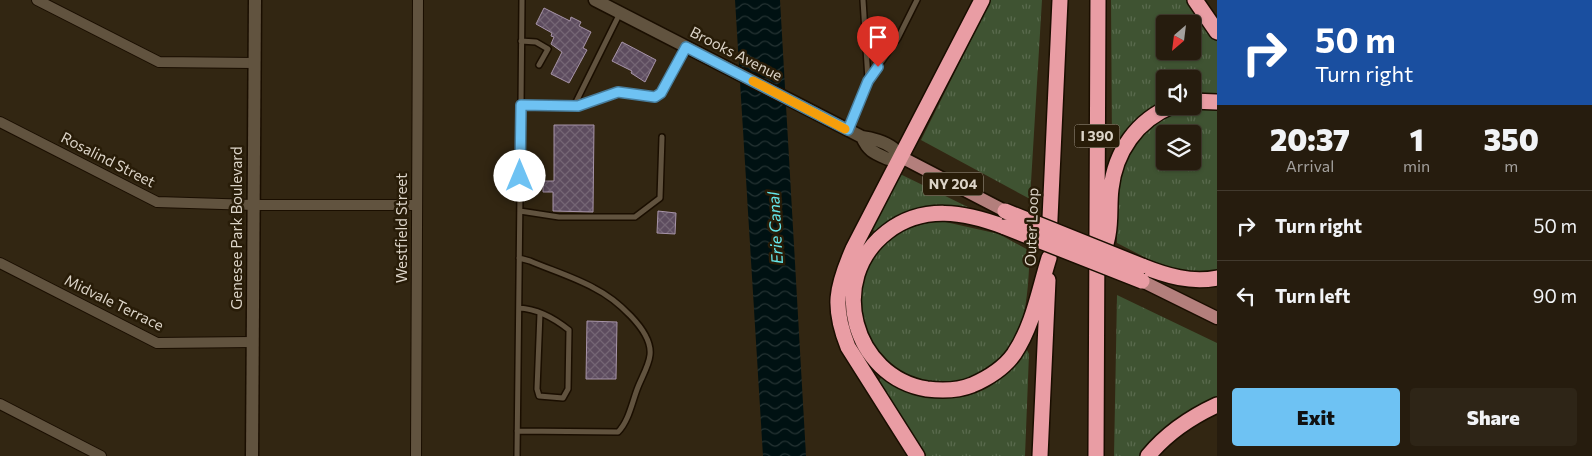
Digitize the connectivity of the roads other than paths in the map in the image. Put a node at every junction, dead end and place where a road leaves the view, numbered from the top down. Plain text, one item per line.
1 (37, 0) edge
2 (255, 0) edge
3 (418, 0) edge
4 (522, 0) edge
5 (595, 0) edge
6 (863, 0) edge
7 (917, 0) edge
8 (982, 0) edge
9 (1060, 0) edge
10 (1098, 0) edge
11 (1195, 0) edge
12 (620, 13) junction
13 (1217, 32) edge
14 (521, 42) junction
15 (689, 48) junction
16 (254, 63) junction
17 (540, 66) dead end
18 (868, 81) junction
19 (1201, 102) edge
20 (1217, 102) edge
21 (521, 105) junction
22 (574, 106) junction
23 (1156, 114) edge
24 (0, 122) edge
25 (848, 130) junction
26 (662, 138) dead end
27 (899, 157) junction
28 (254, 205) junction
29 (417, 205) junction
30 (520, 211) junction
31 (1005, 211) joint
32 (519, 258) junction
33 (1049, 258) junction
34 (0, 263) edge
35 (1097, 273) junction
36 (1142, 274) junction
37 (1217, 278) edge
38 (519, 308) junction
39 (540, 312) junction
40 (1217, 318) edge
41 (252, 342) junction
42 (0, 404) edge
43 (1217, 405) edge
44 (517, 432) junction
45 (101, 456) edge
46 (252, 456) edge
47 (416, 456) edge
48 (517, 456) edge
49 (917, 456) edge
50 (1040, 456) edge
51 (1096, 456) edge
52 (1148, 456) edge

1 - 16 street
2 - 16 street, Genesee Park Boulevard
3 - 29 street, Westfield Street
4 - 14 lane
5 - 12 street, Brooks Avenue
6 - 18 lane
7 - 18 lane
8 - 27 highway
9 - 33 highway, Outer Loop / I 390
10 - 35 highway, I 390
11 - 13 highway
12 - 15 street, Brooks Avenue
12 - 22 lane
14 - 17 lane
14 - 21 lane
15 - 22 lane
15 - 25 street, Brooks Avenue
16 - 28 street, Genesee Park Boulevard
18 - 25 lane
19 - 20 highway
21 - 22 lane
21 - 30 lane
23 - 35 highway
24 - 28 street, Rosalind Street
25 - 27 street, Brooks Avenue
26 - 30 lane
27 - 31 main road, Brooks Avenue / NY 204
27 - 49 highway
28 - 29 street, Rosalind Street
28 - 41 street, Genesee Park Boulevard
29 - 47 street, Westfield Street
30 - 32 lane
31 - 36 highway, bridge
32 - 38 lane
32 - 44 lane
33 - 36 highway, bridge
33 - 50 highway, Outer Loop / I 390
34 - 41 street, Midvale Terrace
35 - 51 highway, I 390
36 - 37 highway
36 - 40 main road
38 - 39 lane
38 - 44 lane
39 - 39 lane
41 - 46 street, Genesee Park Boulevard
42 - 45 street
43 - 52 highway
44 - 48 lane

